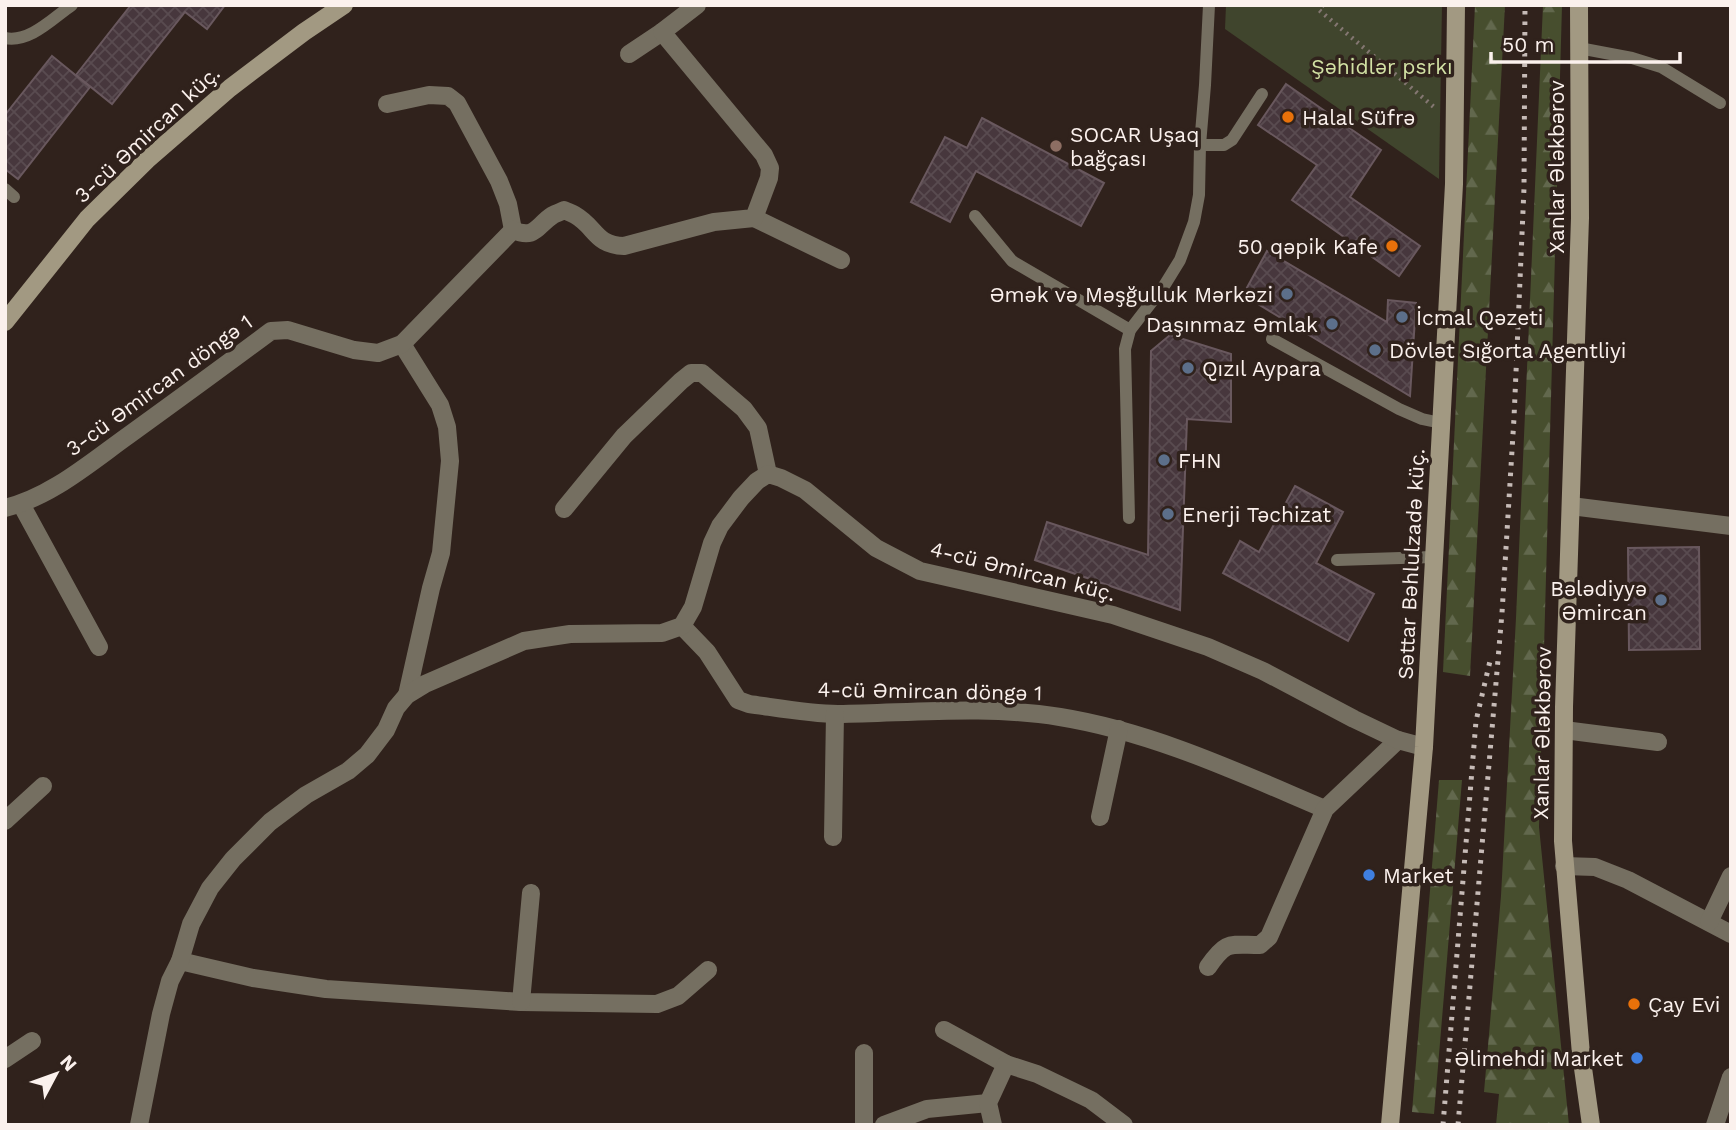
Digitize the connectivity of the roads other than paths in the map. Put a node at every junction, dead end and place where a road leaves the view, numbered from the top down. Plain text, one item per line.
1 (72, 5) edge
2 (344, 5) edge
3 (697, 5) edge
4 (1209, 5) edge
5 (1456, 5) edge
6 (1579, 5) edge
7 (662, 32) junction
8 (5, 38) edge
9 (1579, 48) junction
10 (629, 54) dead end
11 (1262, 94) dead end
12 (1720, 103) dead end
13 (387, 104) dead end
14 (1200, 145) junction
15 (975, 216) dead end
16 (754, 218) junction
17 (513, 230) junction
18 (841, 261) dead end
19 (5, 322) edge
20 (1130, 330) junction
21 (1272, 339) dead end
22 (402, 344) junction
23 (1441, 423) junction
24 (768, 474) junction
25 (13, 506) edge
26 (1571, 506) junction
27 (564, 509) dead end
28 (1129, 518) dead end
29 (1731, 526) edge
30 (1433, 557) junction
31 (1336, 560) dead end
32 (682, 626) junction
33 (99, 647) dead end
34 (407, 695) junction
35 (835, 714) junction
36 (1119, 729) junction
37 (1564, 730) junction
38 (1398, 740) junction
39 (1658, 743) dead end
40 (1424, 747) junction
41 (43, 786) dead end
42 (1325, 809) junction
43 (1100, 817) dead end
44 (5, 821) edge
45 (834, 836) dead end
46 (1564, 866) junction
47 (1731, 876) edge
48 (531, 893) dead end
49 (1709, 922) junction
50 (1731, 934) edge
51 (180, 961) junction
52 (1208, 967) dead end
53 (708, 970) dead end
54 (521, 1002) junction
55 (944, 1030) dead end
56 (32, 1041) dead end
57 (864, 1053) dead end
58 (5, 1059) edge
59 (1006, 1064) junction
60 (1731, 1077) edge
61 (988, 1103) junction
62 (139, 1125) edge
63 (864, 1125) edge
64 (884, 1125) edge
65 (993, 1125) edge
66 (1124, 1125) edge
67 (1390, 1125) edge
68 (1591, 1125) edge
69 (1715, 1125) edge

1 - 8 lane
2 - 19 main road, 3-cü Əmircan küç.
3 - 7 street
4 - 14 lane
5 - 23 main road, Səttar Bəhlulzadə küç.
6 - 9 main road, Xanlar Ələkbərov
7 - 10 street
7 - 16 street
9 - 12 lane
9 - 26 main road, Xanlar Ələkbərov
11 - 14 lane
13 - 17 street
14 - 20 lane
15 - 20 lane
16 - 17 street
16 - 18 street
17 - 22 street
20 - 28 lane
21 - 23 lane
22 - 25 street, 3-cü Əmircan döngə 1
22 - 34 street
23 - 30 main road, Səttar Bəhlulzadə küç.
24 - 27 street
24 - 32 street
24 - 38 street, 4-cü Əmircan küç.
25 - 33 street
26 - 29 street
26 - 37 main road, Xanlar Ələkbərov
30 - 31 lane
30 - 40 main road, Səttar Bəhlulzadə küç.
32 - 34 street
32 - 35 street, 4-cü Əmircan döngə 1
34 - 51 street
35 - 36 street, 4-cü Əmircan döngə 1
35 - 45 street
36 - 42 street, 4-cü Əmircan döngə 1
36 - 43 street
37 - 39 street
37 - 46 main road, Xanlar Ələkbərov
38 - 40 street, 4-cü Əmircan küç.
38 - 42 street
40 - 67 main road, Səttar Bəhlulzadə küç.
41 - 44 street
42 - 52 street
46 - 49 street
46 - 68 main road, Xanlar Ələkbərov
47 - 49 street
48 - 54 street
49 - 50 street
51 - 54 street
51 - 62 street
53 - 54 street
55 - 59 street
56 - 58 street
57 - 63 street
59 - 61 street
59 - 66 street
60 - 69 street
61 - 64 street
61 - 65 street

